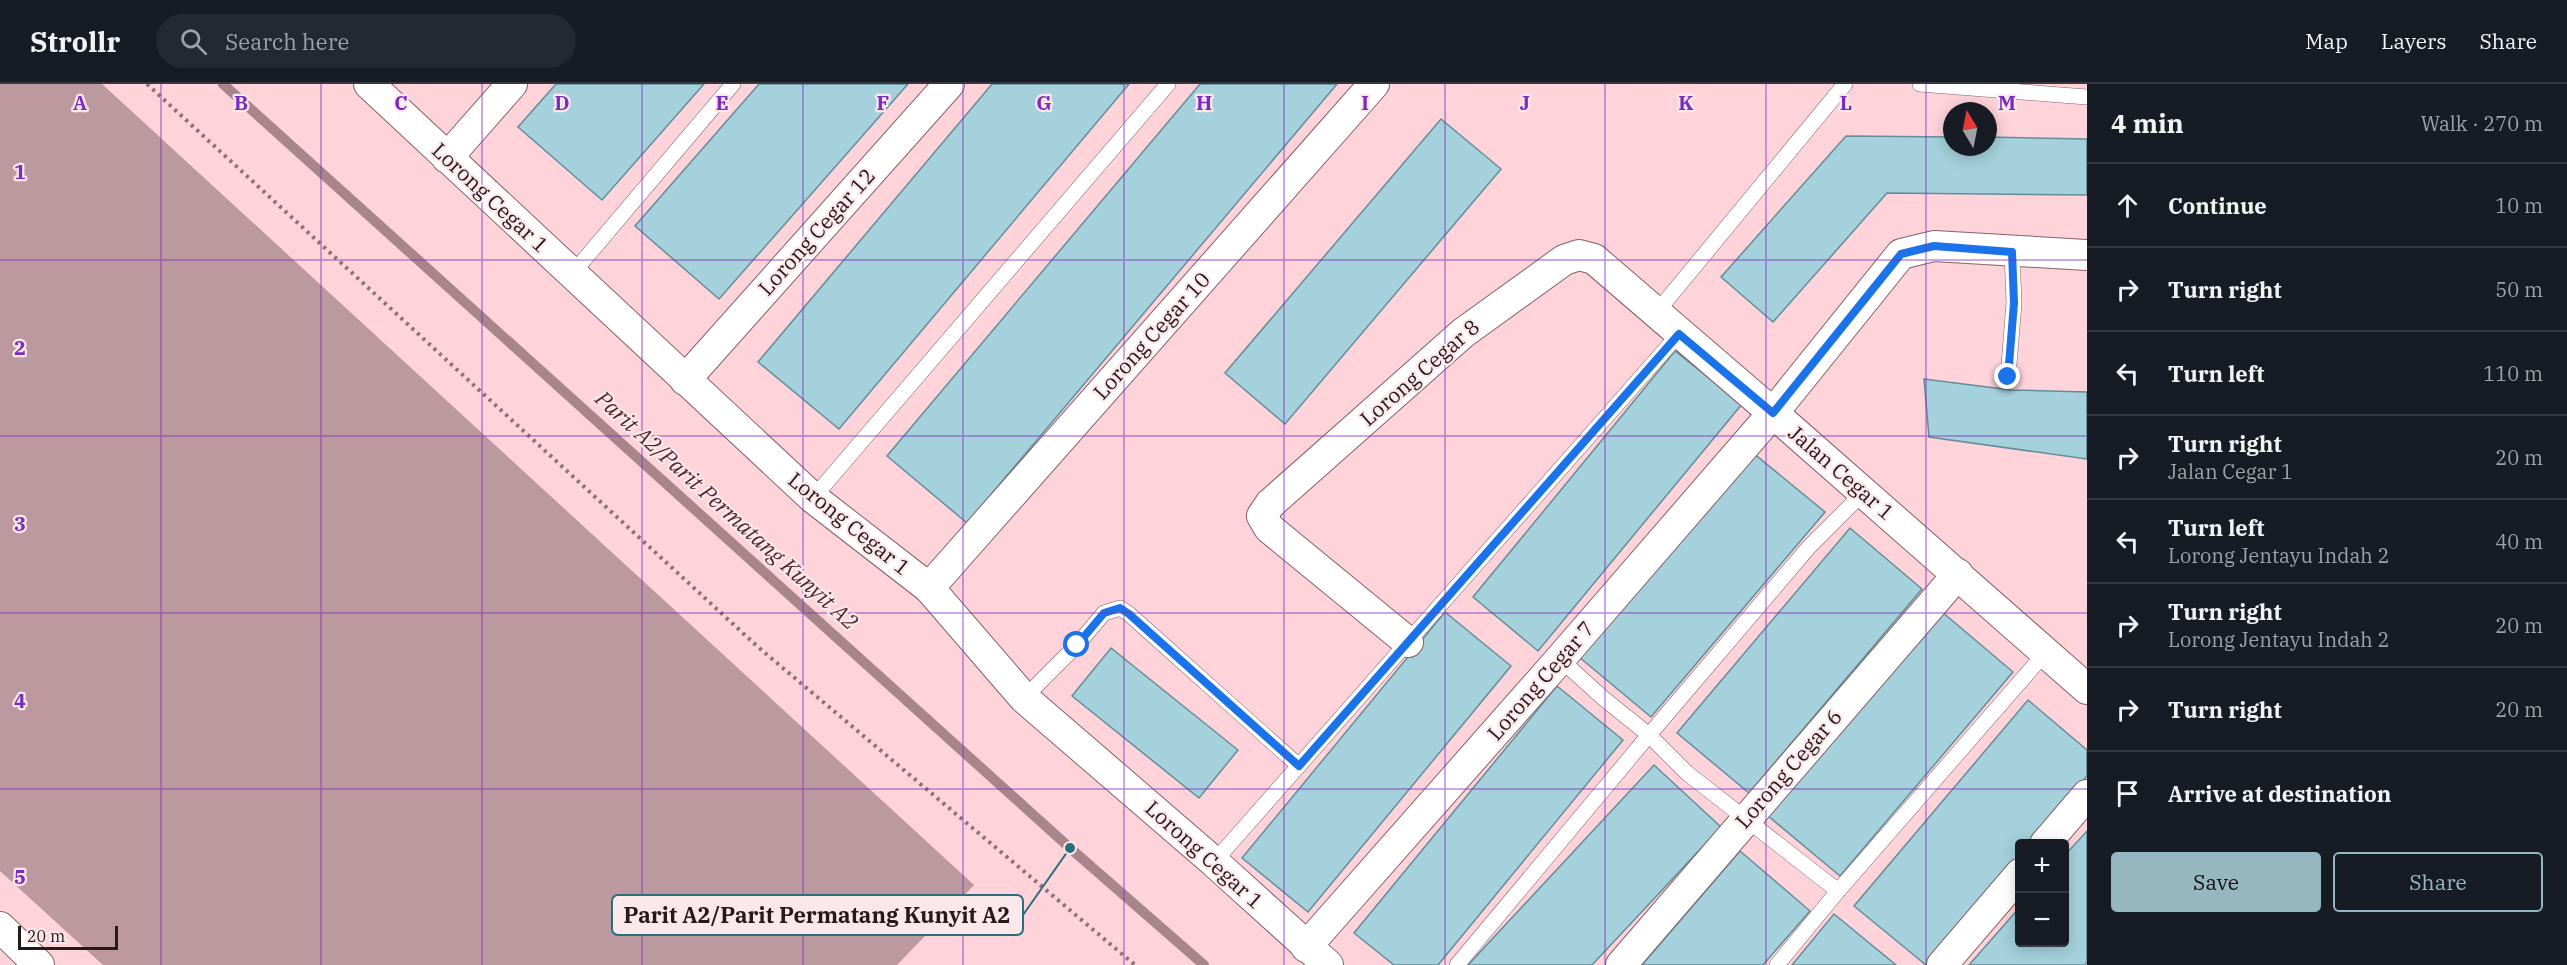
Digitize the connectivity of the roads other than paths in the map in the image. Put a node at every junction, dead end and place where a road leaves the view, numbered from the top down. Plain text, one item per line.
1 (369, 84) edge
2 (512, 84) edge
3 (734, 84) edge
4 (949, 84) edge
5 (1168, 84) edge
6 (1374, 84) edge
7 (1845, 84) edge
8 (1920, 84) edge
9 (2087, 97) edge
10 (447, 158) junction
11 (2012, 252) junction
12 (2087, 255) edge
13 (1594, 259) joint
14 (572, 274) junction
15 (1656, 313) junction
16 (1679, 334) junction
17 (2008, 377) dead end
18 (685, 380) junction
19 (1773, 413) junction
20 (1863, 493) junction
21 (813, 498) junction
22 (1958, 574) junction
23 (929, 588) junction
24 (1408, 642) junction
25 (2046, 652) junction
26 (1560, 659) junction
27 (2087, 689) edge
28 (1024, 698) junction
29 (1649, 735) junction
30 (1299, 766) junction
31 (2087, 795) edge
32 (1746, 819) junction
33 (2048, 839) edge
34 (1214, 862) junction
35 (2015, 879) edge
36 (1838, 891) junction
37 (0, 927) edge
38 (1317, 956) edge
39 (39, 965) edge
40 (1457, 965) edge
41 (1621, 965) edge
42 (1776, 965) edge
43 (1942, 965) edge

1 - 10 street, Lorong Cegar 1
2 - 10 street
3 - 14 lane
4 - 18 street, Lorong Cegar 12
5 - 21 lane
6 - 23 street, Lorong Cegar 10
7 - 15 lane
8 - 9 lane
10 - 14 street, Lorong Cegar 1
11 - 12 street, Lorong Cegar 7
11 - 17 lane
11 - 19 street, Lorong Cegar 7
13 - 15 street, Jalan Cegar 1
13 - 24 street, Lorong Cegar 8
14 - 18 street, Lorong Cegar 1
15 - 16 street, Jalan Cegar 1
16 - 19 street, Jalan Cegar 1
16 - 24 lane
18 - 21 street, Lorong Cegar 1
19 - 20 street, Jalan Cegar 1
19 - 26 street, Lorong Cegar 7
20 - 22 street, Jalan Cegar 1
20 - 29 lane
21 - 23 street, Lorong Cegar 1
22 - 25 street, Jalan Cegar 1
22 - 32 street, Lorong Cegar 6
23 - 28 street, Lorong Cegar 1
24 - 30 lane
25 - 27 street, Jalan Cegar 1
25 - 36 lane
26 - 29 lane
26 - 38 street, Lorong Cegar 7
28 - 30 lane
28 - 34 street, Lorong Cegar 1
29 - 32 lane
29 - 40 lane
30 - 34 lane
31 - 33 street
32 - 36 lane
32 - 41 street, Lorong Cegar 6
34 - 38 street, Lorong Cegar 1
35 - 43 street
36 - 42 lane
37 - 39 street

